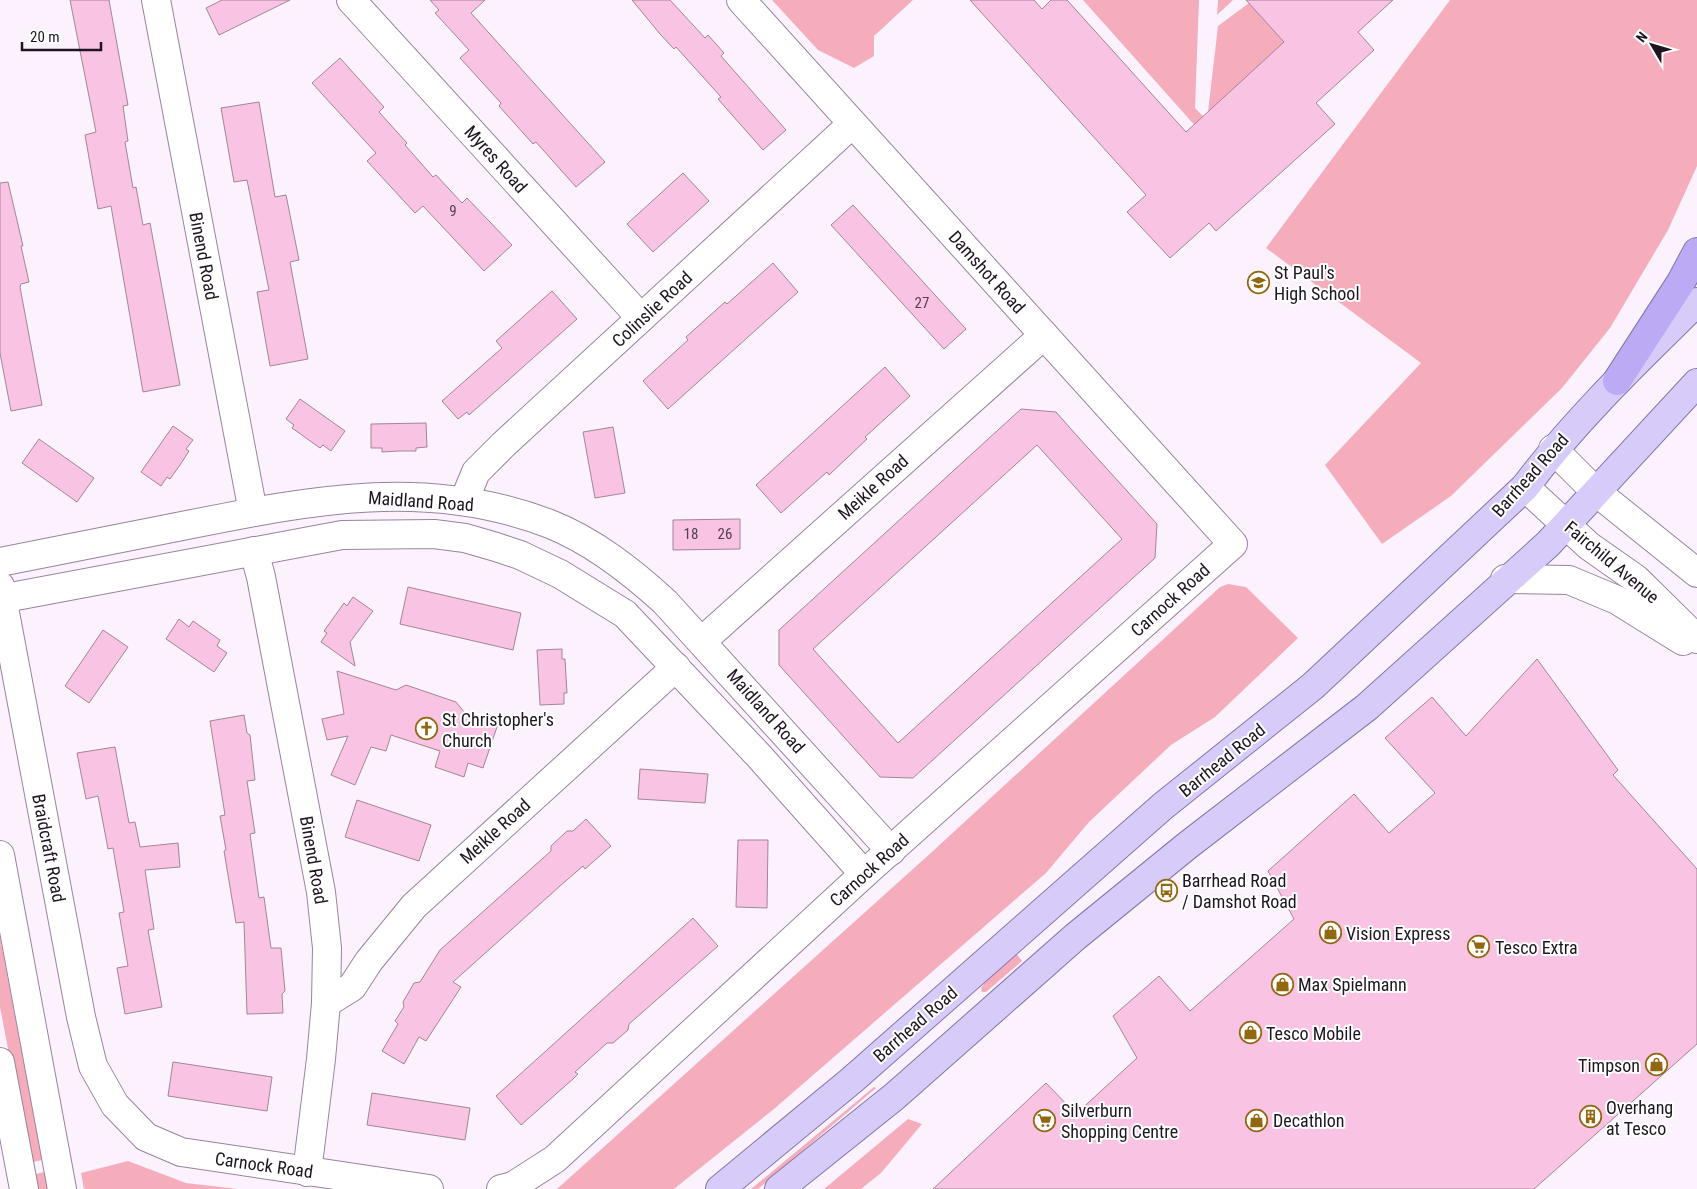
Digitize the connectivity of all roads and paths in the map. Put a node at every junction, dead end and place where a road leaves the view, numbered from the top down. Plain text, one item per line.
1 (156, 0) edge
2 (351, 0) edge
3 (741, 0) edge
4 (852, 124) junction
5 (1697, 252) edge
6 (1697, 302) edge
7 (641, 318) junction
8 (1044, 335) junction
9 (1616, 381) junction
10 (1697, 383) edge
11 (1553, 449) junction
12 (1525, 487) junction
13 (1595, 491) junction
14 (464, 501) junction
15 (253, 512) junction
16 (1565, 524) junction
17 (581, 539) junction
18 (1233, 544) joint
19 (254, 551) junction
20 (0, 562) edge
21 (1697, 573) edge
22 (560, 574) junction
23 (1505, 580) junction
24 (1, 595) edge
25 (1697, 639) edge
26 (702, 641) junction
27 (1697, 649) edge
28 (676, 667) junction
29 (786, 732) junction
30 (759, 756) junction
31 (891, 851) junction
32 (0, 856) edge
33 (864, 874) junction
34 (326, 1004) junction
35 (0, 1062) edge
36 (115, 1105) joint
37 (307, 1172) junction
38 (24, 1189) edge
39 (62, 1189) edge
40 (429, 1189) edge
41 (501, 1189) edge
42 (720, 1189) edge
43 (779, 1189) edge

1 - 15 street, Binend Road
2 - 7 street, Myres Road
3 - 4 street, Damshot Road
4 - 7 street, Colinslie Road
4 - 8 street, Damshot Road
5 - 9 highway
6 - 9 main road, Barrhead Road
7 - 14 street, Colinslie Road
8 - 18 street, Damshot Road
8 - 26 street, Meikle Road
9 - 11 main road, Barrhead Road
10 - 13 main road
11 - 12 main road, Barrhead Road
11 - 13 street
12 - 16 street, Fairchild Avenue
12 - 42 main road, Barrhead Road
13 - 16 main road
13 - 21 street
14 - 15 street, Maidland Road
14 - 17 street, Maidland Road
15 - 20 street, Maidland Road
16 - 23 main road
16 - 25 street, Fairchild Avenue
17 - 22 street
17 - 26 street, Maidland Road
18 - 31 street, Carnock Road
19 - 22 street, Maidland Road
19 - 24 street, Maidland Road
19 - 34 street, Binend Road
22 - 28 street, Maidland Road
23 - 27 street, Fairchild Avenue
23 - 43 main road
24 - 36 street, Braidcraft Road
26 - 29 street, Maidland Road
28 - 30 street, Maidland Road
28 - 34 street, Meikle Road
29 - 30 street
29 - 31 street, Maidland Road
30 - 33 street, Maidland Road
31 - 33 street, Carnock Road
32 - 39 street
33 - 41 street, Carnock Road
34 - 37 street, Binend Road
35 - 38 street
36 - 37 street, Carnock Road
37 - 40 street, Carnock Road

